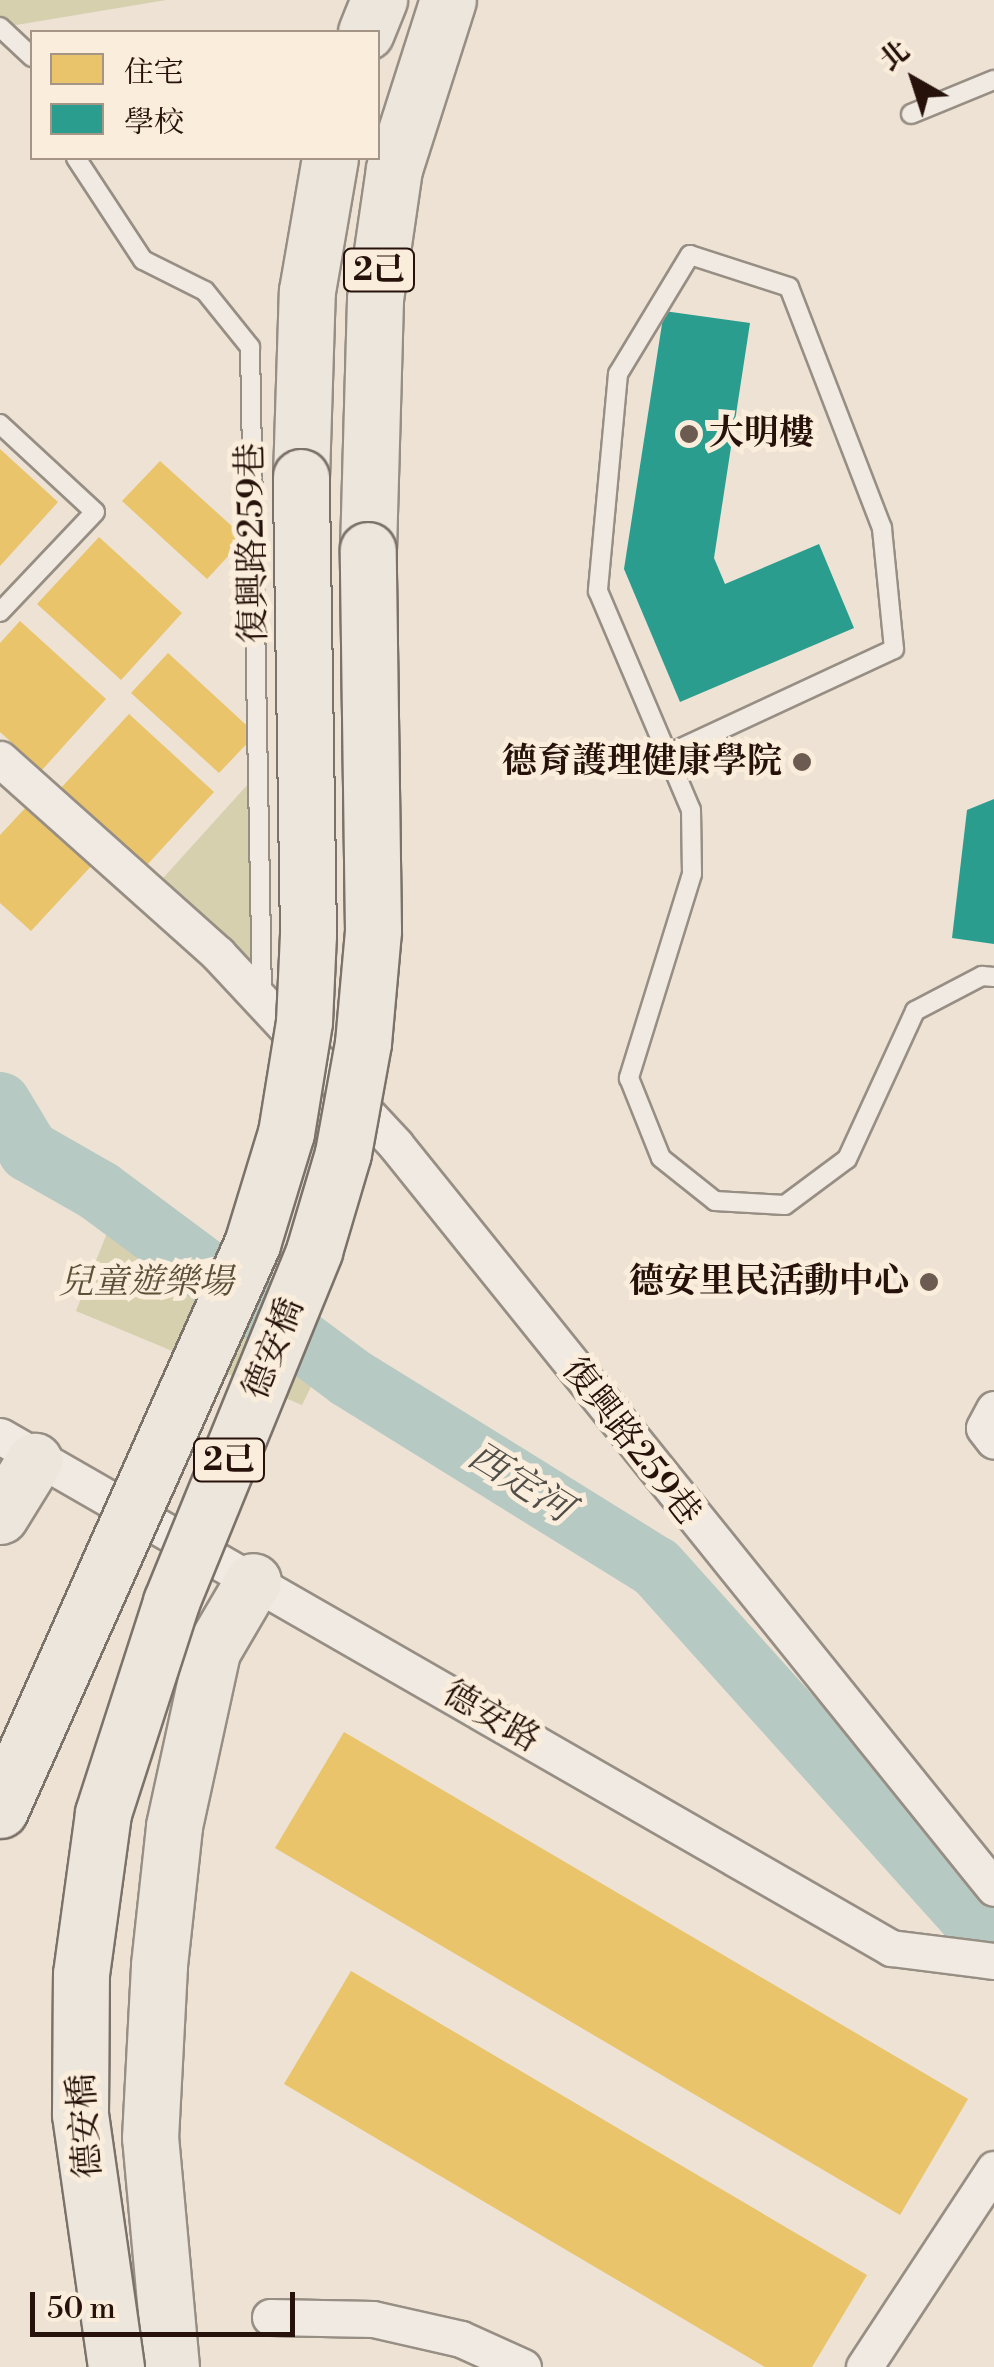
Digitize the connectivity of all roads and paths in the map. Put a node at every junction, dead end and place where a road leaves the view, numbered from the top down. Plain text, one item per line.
1 (379, 0) edge
2 (448, 0) edge
3 (0, 27) edge
4 (367, 30) edge
5 (30, 55) edge
6 (994, 80) edge
7 (911, 114) dead end
8 (77, 160) edge
9 (330, 160) edge
10 (0, 424) edge
11 (0, 612) edge
12 (668, 754) junction
13 (0, 759) edge
14 (994, 977) edge
15 (262, 1002) junction
16 (994, 1409) edge
17 (994, 1441) edge
18 (17, 1449) edge
19 (0, 1516) edge
20 (253, 1581) junction
21 (0, 1810) edge
22 (994, 1888) edge
23 (994, 1961) edge
24 (994, 2170) edge
25 (270, 2316) dead end
26 (116, 2367) edge
27 (171, 2367) edge
28 (524, 2367) edge
29 (864, 2367) edge

1 - 4 main road
2 - 26 main road, 德安橋 / 2己, bridge
3 - 5 lane
6 - 7 lane
8 - 15 lane, 復興路259巷
9 - 21 main road, 德安橋 / 2己, bridge
10 - 11 lane
12 - 12 lane
12 - 14 lane
13 - 15 street, 復興路259巷
15 - 22 street, 復興路259巷
16 - 17 street
18 - 19 main road
18 - 20 street, 德安路
20 - 23 street, 德安路
20 - 27 main road
24 - 29 street
25 - 28 street

